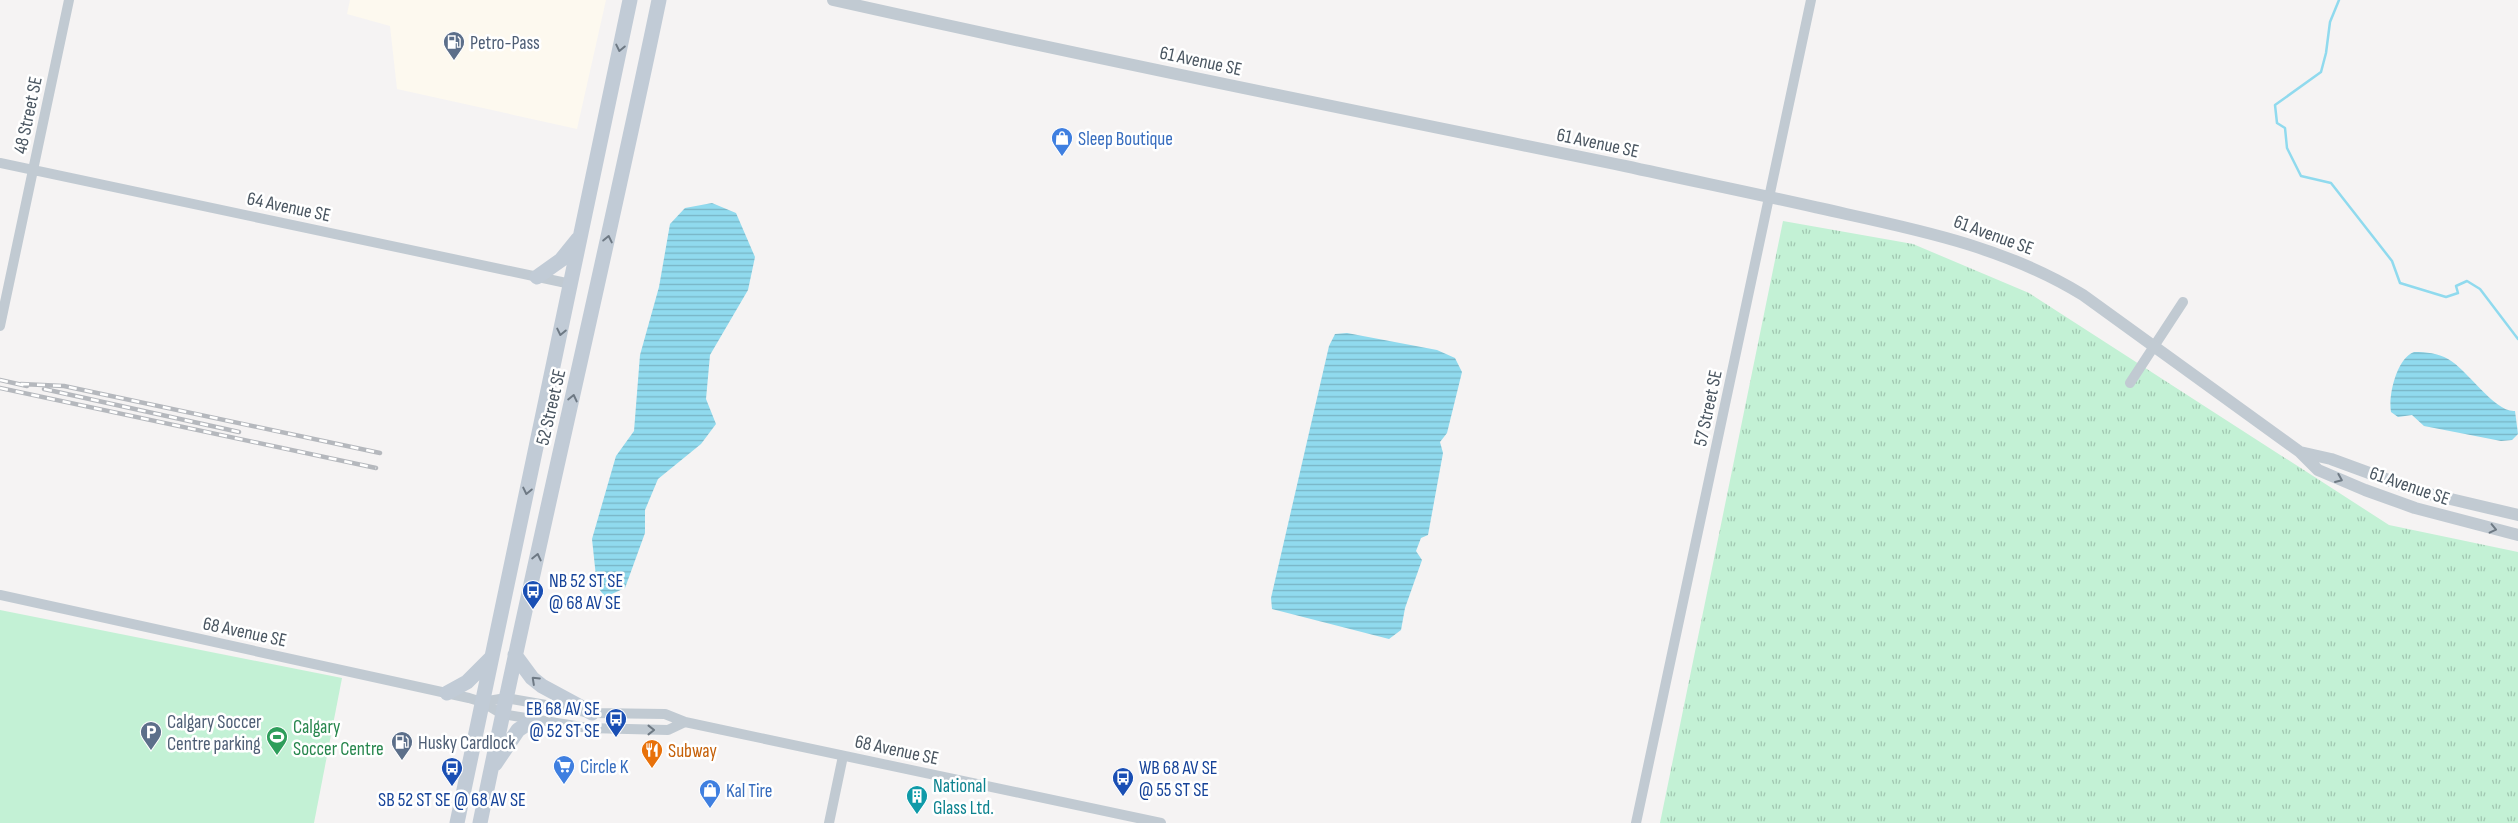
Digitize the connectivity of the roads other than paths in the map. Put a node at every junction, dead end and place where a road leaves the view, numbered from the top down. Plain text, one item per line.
1 (69, 0) edge
2 (630, 0) edge
3 (658, 0) edge
4 (668, 0) edge
5 (834, 0) edge
6 (1811, 0) edge
7 (654, 20) junction
8 (0, 163) edge
9 (33, 170) junction
10 (1770, 196) junction
11 (580, 236) junction
12 (537, 277) junction
13 (571, 284) junction
14 (2183, 302) dead end
15 (0, 326) edge
16 (2154, 345) junction
17 (2130, 383) dead end
18 (2300, 452) junction
19 (2518, 515) edge
20 (2518, 534) edge
21 (0, 595) edge
22 (515, 655) junction
23 (492, 657) junction
24 (447, 693) junction
25 (506, 698) junction
26 (482, 702) junction
27 (592, 713) junction
28 (502, 714) junction
29 (533, 720) junction
30 (685, 722) junction
31 (843, 756) junction
32 (492, 767) junction
33 (1155, 822) edge
34 (457, 823) edge
35 (480, 823) edge
36 (829, 823) edge
37 (1636, 823) edge

1 - 9 street, 48 Street SE
2 -> 11 main road, 52 Street SE
3 - 7 main road, 52 Street SE
4 - 7 main road
5 - 10 street, 61 Avenue SE
6 - 10 street, 57 Street SE
22 -> 7 main road, 52 Street SE
8 - 9 street, 64 Avenue SE
9 - 12 street, 64 Avenue SE
9 - 15 street, 48 Street SE
10 - 16 street, 61 Avenue SE
10 - 37 street, 57 Street SE
11 - 12 main road
11 - 13 main road, 52 Street SE
12 - 13 street, 64 Avenue SE
13 -> 23 main road, 52 Street SE
14 - 16 street
16 - 17 street
16 - 18 street, 61 Avenue SE
18 - 19 street, 61 Avenue SE
18 -> 20 street, 61 Avenue SE
21 - 24 street, 68 Avenue SE
22 - 25 main road, 52 Street SE
27 -> 22 main road
23 - 24 main road
23 - 26 main road, 52 Street SE
24 - 26 street, 68 Avenue SE
25 - 26 street, 68 Avenue SE
25 - 27 street, 68 Avenue SE
25 - 28 main road, 52 Street SE
26 - 28 street, 68 Avenue SE
26 - 34 main road, 52 Street SE
27 - 30 street, 68 Avenue SE
28 - 29 street, 68 Avenue SE
28 - 32 main road, 52 Street SE
29 -> 30 street, 68 Avenue SE
29 - 32 main road
30 - 31 street, 68 Avenue SE
31 - 33 street, 68 Avenue SE
31 - 36 street
32 - 35 main road, 52 Street SE

